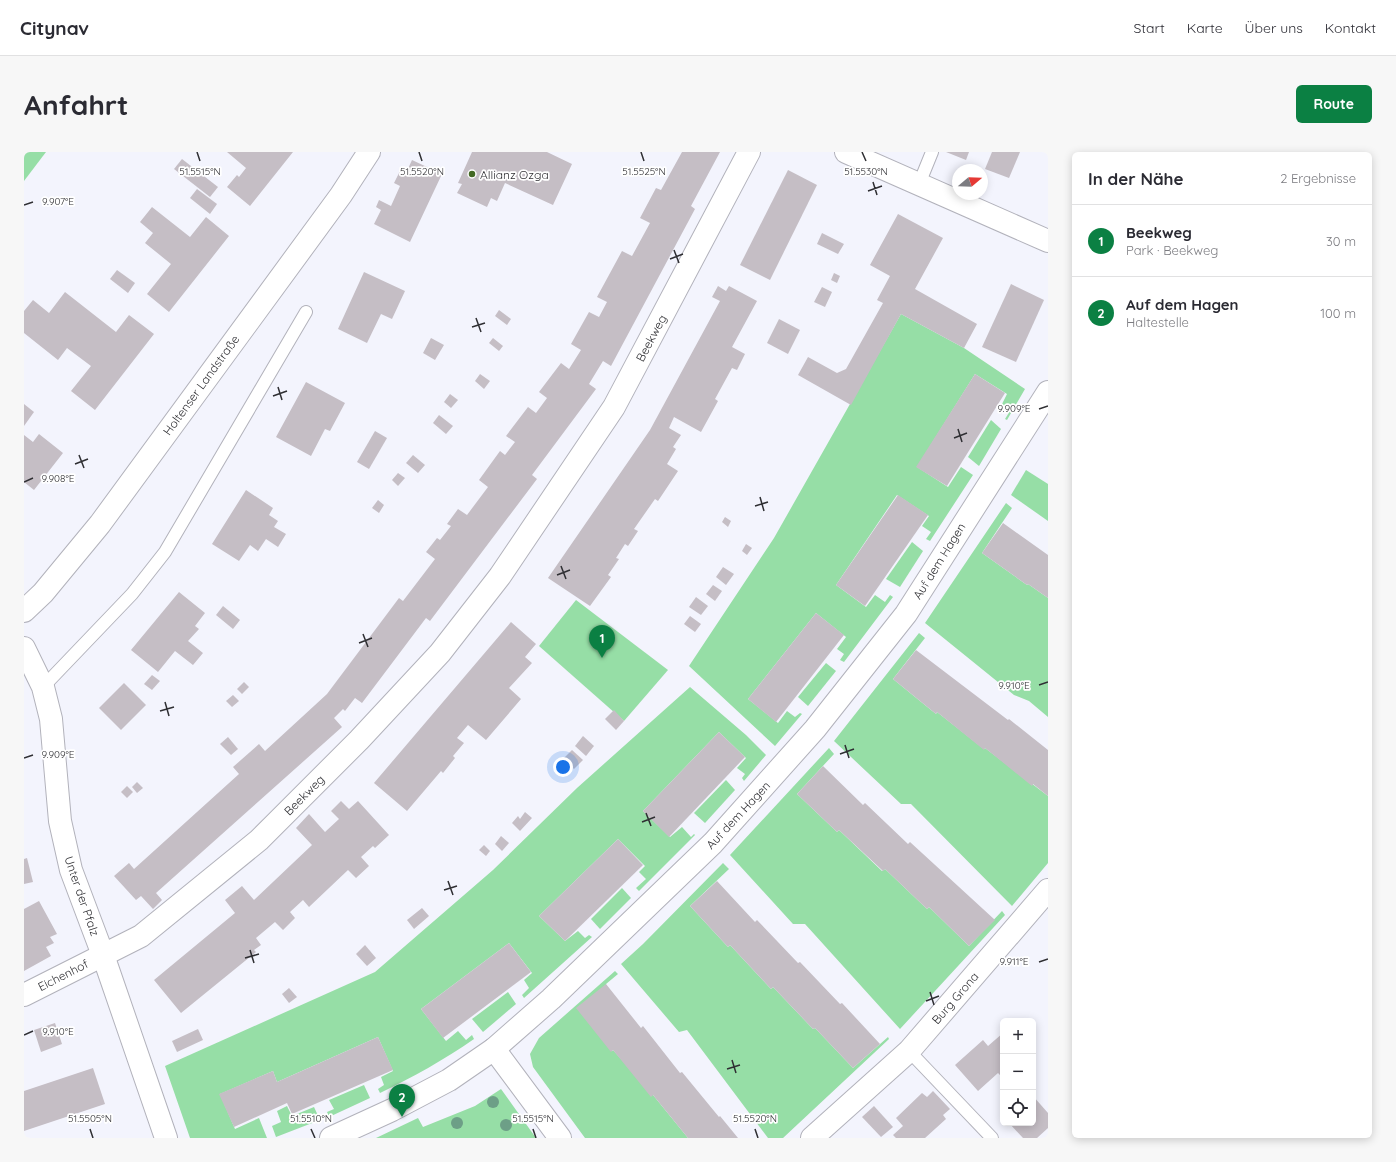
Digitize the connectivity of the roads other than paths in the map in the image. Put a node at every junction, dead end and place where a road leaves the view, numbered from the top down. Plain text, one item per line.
1 (369, 152) edge
2 (749, 152) edge
3 (846, 152) edge
4 (932, 152) edge
5 (919, 184) junction
6 (1048, 241) edge
7 (306, 312) dead end
8 (1048, 392) edge
9 (24, 611) edge
10 (24, 648) edge
11 (43, 687) junction
12 (1048, 890) edge
13 (103, 955) junction
14 (24, 995) edge
15 (494, 1049) junction
16 (909, 1051) junction
17 (166, 1138) edge
18 (331, 1138) edge
19 (560, 1138) edge
20 (812, 1138) edge
21 (992, 1138) edge

1 - 9 street, Holtenser Landstraße
2 - 13 street, Beekweg
3 - 5 street
4 - 5 lane
5 - 6 street
7 - 11 lane
8 - 15 street, Auf dem Hagen
10 - 11 street, Unter der Pfalz
11 - 13 street, Unter der Pfalz
12 - 16 street, Burg Grona
13 - 14 street, Eichenhof
13 - 17 street, Unter der Pfalz
15 - 18 street, Auf dem Hagen
15 - 19 street
16 - 20 street, Burg Grona
16 - 21 lane

